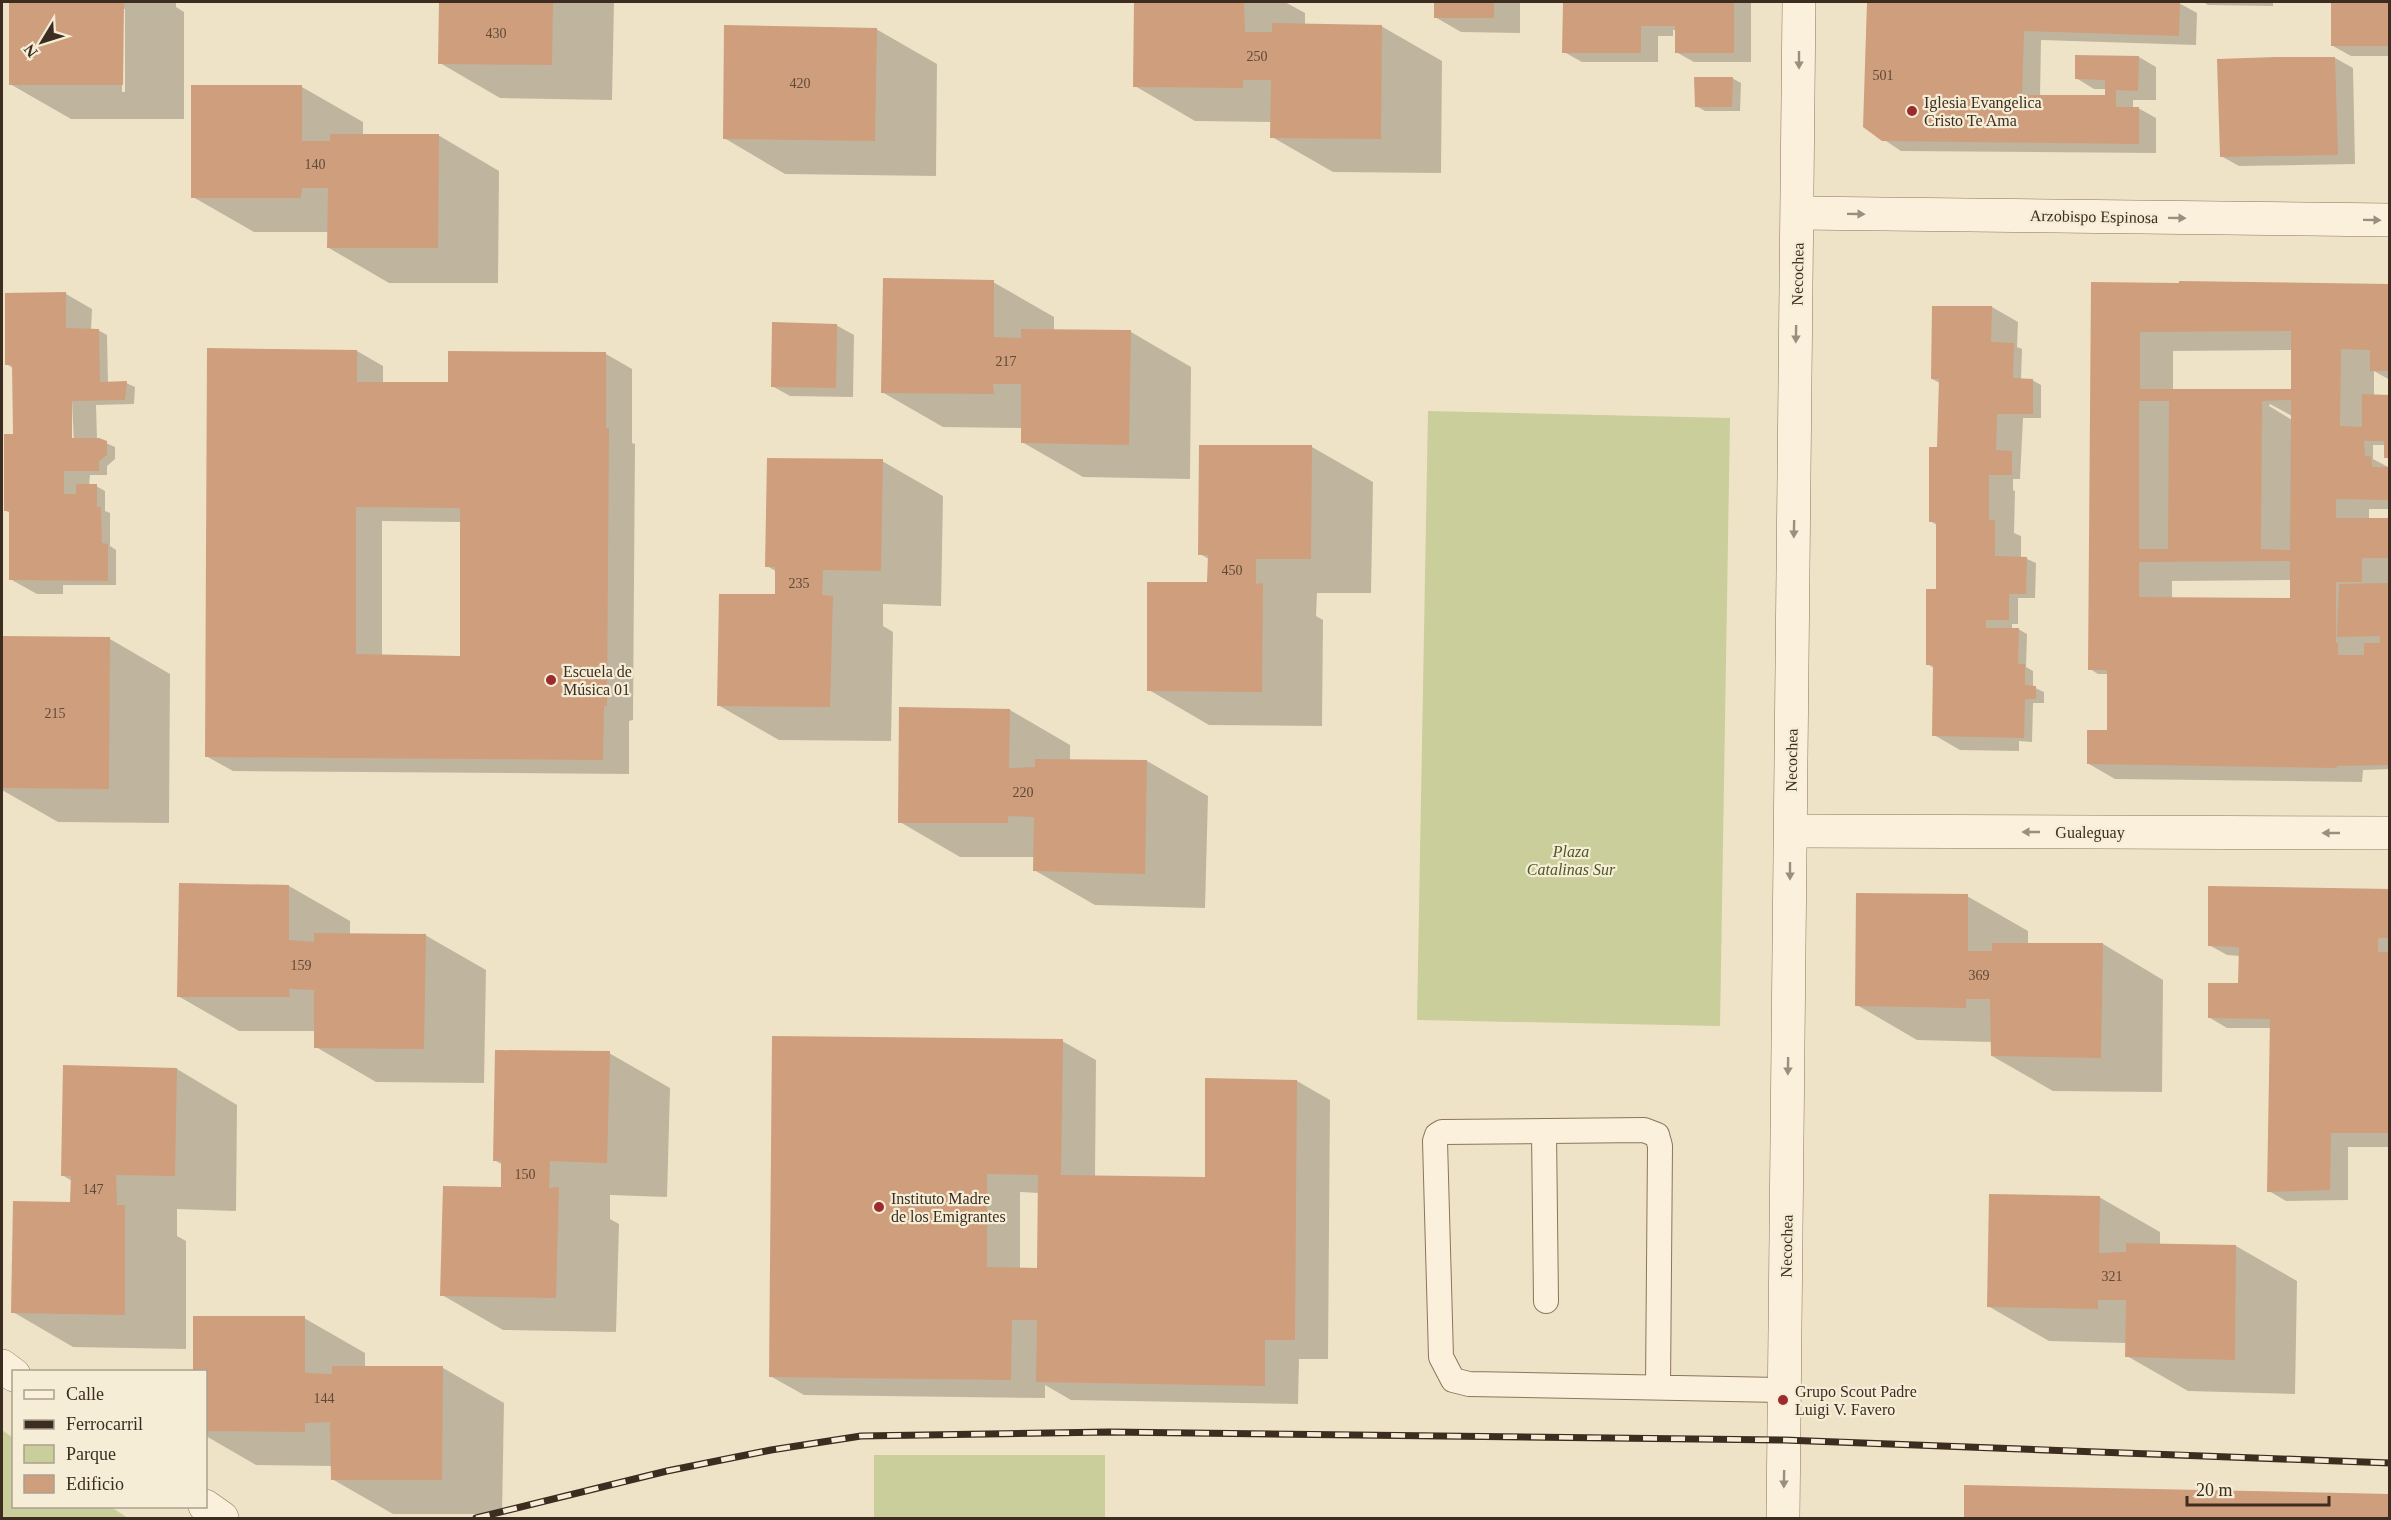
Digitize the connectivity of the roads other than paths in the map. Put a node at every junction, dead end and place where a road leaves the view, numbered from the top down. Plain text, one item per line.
1 (1799, 2) edge
2 (1798, 213) junction
3 (2390, 220) edge
4 (1791, 831) junction
5 (2390, 833) edge
6 (1544, 1131) junction
7 (1545, 1301) dead end
8 (1658, 1387) junction
9 (1785, 1390) junction
10 (207, 1507) edge
11 (222, 1518) edge
12 (1784, 1518) edge

1 -> 2 street, Necochea
2 -> 3 street, Arzobispo Espinosa
2 -> 4 street, Necochea
5 -> 4 street, Gualeguay
4 -> 9 street, Necochea
6 - 7 lane
6 - 8 lane
6 - 8 lane
8 - 9 lane
9 -> 12 street, Necochea
10 - 11 street

